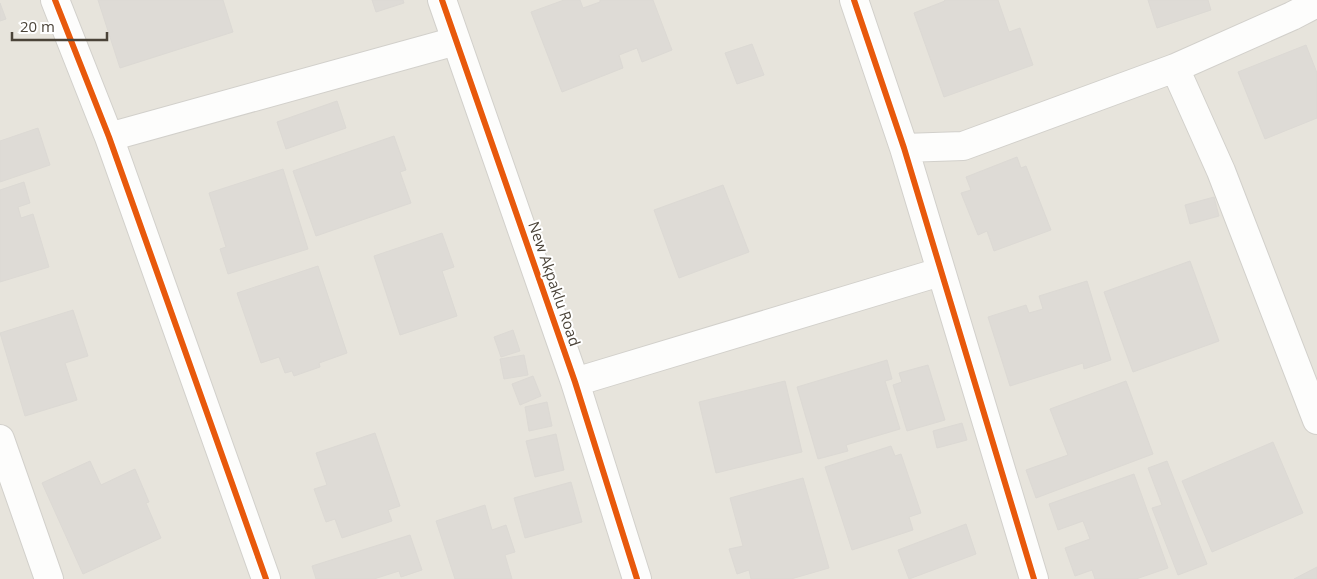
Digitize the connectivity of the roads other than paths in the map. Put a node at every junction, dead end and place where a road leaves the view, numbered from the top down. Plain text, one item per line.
1 (55, 0) edge
2 (442, 0) edge
3 (854, 0) edge
4 (1317, 3) edge
5 (456, 41) junction
6 (1174, 68) junction
7 (109, 137) junction
8 (904, 148) junction
9 (940, 272) junction
10 (574, 382) junction
11 (1317, 420) edge
12 (0, 439) edge
13 (49, 579) edge
14 (266, 579) edge
15 (637, 579) edge
16 (1034, 579) edge

1 - 7 street
2 - 5 street, New Akpaklu Road
3 - 8 street
4 - 6 street
5 - 7 street
5 - 10 street, New Akpaklu Road
6 - 8 street
6 - 11 street
7 - 14 street
8 - 9 street
9 - 10 street
9 - 16 street
10 - 15 street, New Akpaklu Road
12 - 13 street

